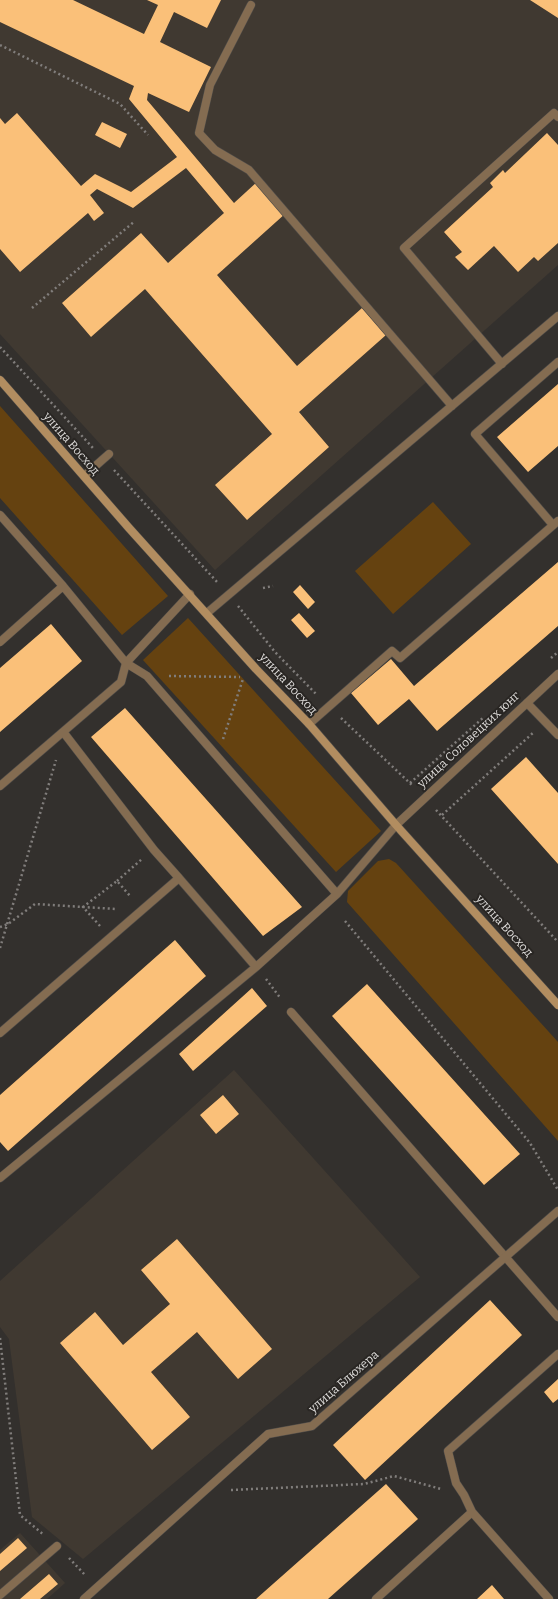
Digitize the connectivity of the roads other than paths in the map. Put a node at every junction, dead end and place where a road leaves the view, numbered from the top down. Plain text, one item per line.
1 (251, 5) dead end
2 (558, 117) edge
3 (558, 316) edge
4 (558, 362) edge
5 (502, 364) junction
6 (0, 380) edge
7 (452, 406) junction
8 (110, 454) dead end
9 (84, 476) junction
10 (0, 515) edge
11 (556, 523) edge
12 (63, 586) junction
13 (190, 594) junction
14 (207, 613) junction
15 (0, 642) edge
16 (126, 663) junction
17 (558, 674) edge
18 (527, 703) junction
19 (309, 724) junction
20 (64, 733) junction
21 (558, 735) edge
22 (0, 786) edge
23 (396, 825) junction
24 (179, 878) junction
25 (338, 894) junction
26 (256, 967) junction
27 (558, 1005) edge
28 (291, 1012) road end
29 (0, 1033) edge
30 (0, 1178) edge
31 (558, 1211) edge
32 (506, 1257) junction
33 (558, 1317) edge
34 (558, 1354) edge
35 (472, 1512) junction
36 (57, 1546) road end
37 (0, 1595) edge
38 (84, 1599) edge
39 (376, 1599) edge
40 (549, 1599) edge

1 - 7 street
2 - 5 street
3 - 5 street
4 - 11 street
5 - 7 street
6 - 9 street, улица Восход
7 - 14 street
8 - 9 street
9 - 13 street, улица Восход
10 - 12 street
11 - 19 street
12 - 15 street
12 - 16 street
13 - 14 street, улица Восход
13 - 16 street
14 - 19 street, улица Восход
16 - 20 street
16 - 25 street
17 - 18 street, улица Соловецких юнг
18 - 21 street
18 - 23 street, улица Соловецких юнг
19 - 23 street, улица Восход
20 - 22 street
20 - 24 street
23 - 25 street, улица Соловецких юнг
23 - 27 street, улица Восход
24 - 26 street
24 - 29 street
25 - 26 street, улица Соловецких юнг
26 - 30 street, улица Соловецких юнг
28 - 32 street
31 - 32 street, улица Блюхера
32 - 33 street
32 - 38 street, улица Блюхера
34 - 35 street
35 - 39 street
35 - 40 street
36 - 37 street

